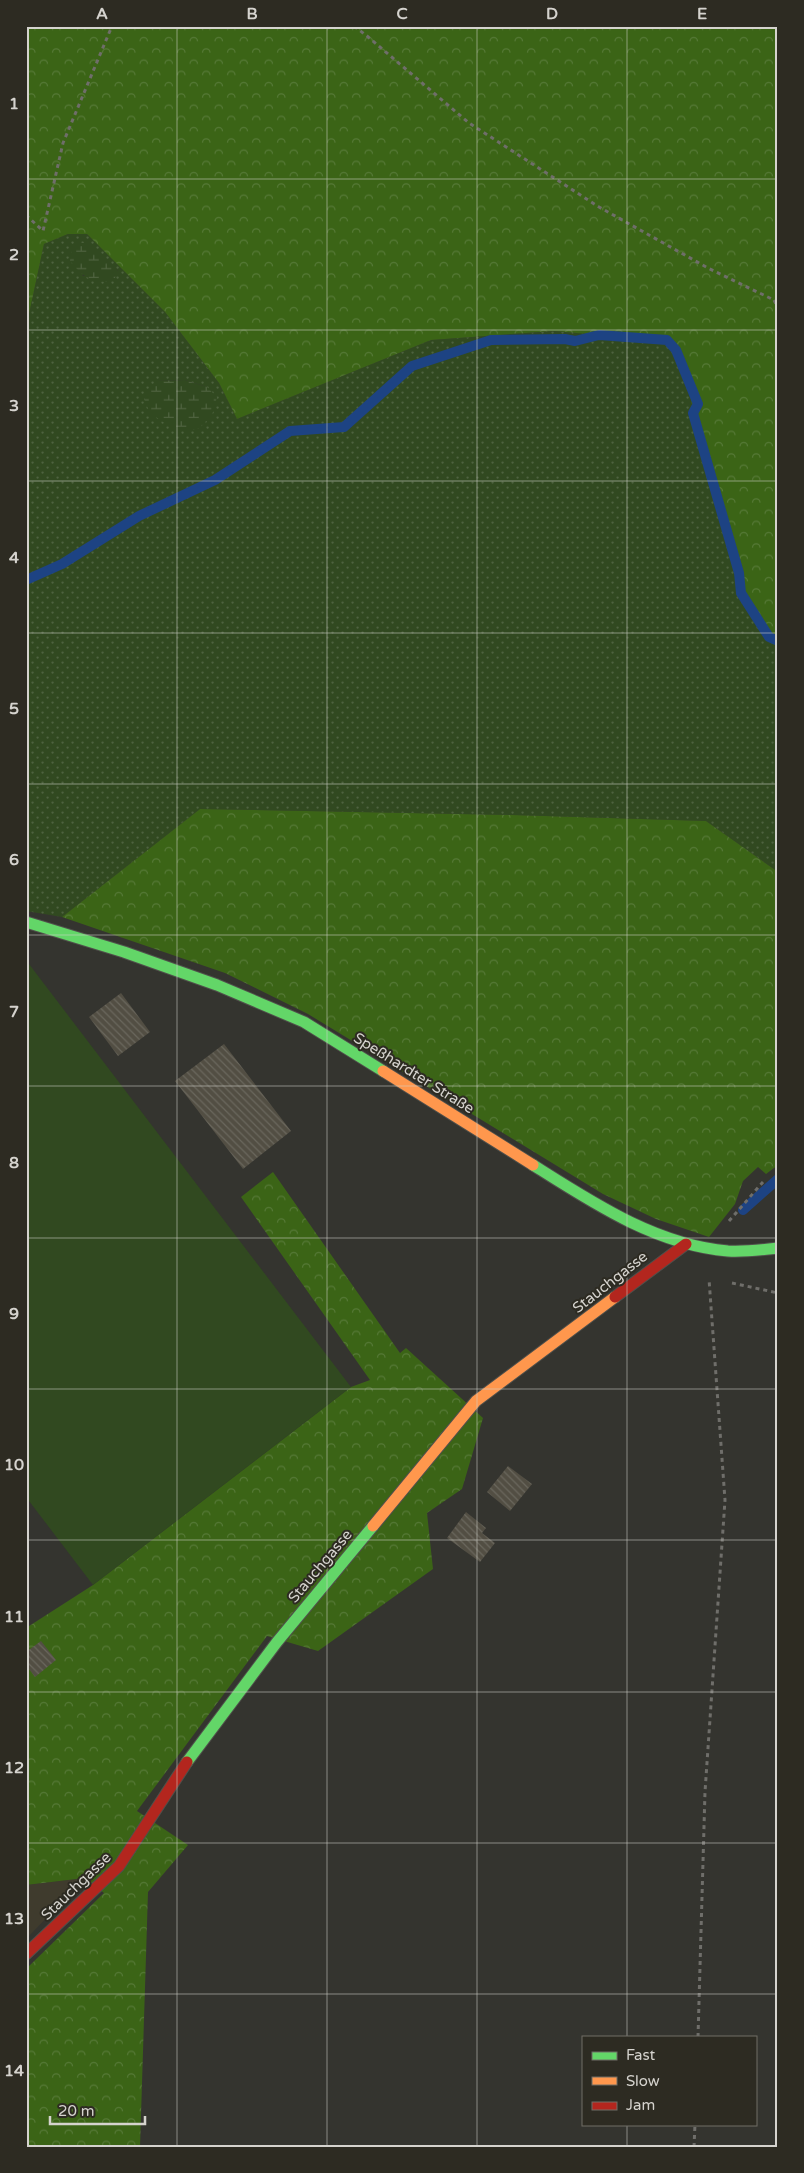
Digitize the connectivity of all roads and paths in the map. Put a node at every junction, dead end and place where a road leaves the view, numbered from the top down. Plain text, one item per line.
1 (112, 26) edge
2 (354, 26) edge
3 (26, 215) edge
4 (774, 300) junction
5 (778, 302) edge
6 (778, 308) edge
7 (26, 922) edge
8 (763, 1182) dead end
9 (686, 1244) junction
10 (778, 1248) edge
11 (706, 1250) junction
12 (717, 1280) dead end
13 (726, 1281) dead end
14 (778, 1293) edge
15 (26, 1954) edge
16 (698, 2036) edge
17 (695, 2126) edge
18 (694, 2147) edge

1 - 3 path
2 - 4 path
4 - 5 path
4 - 6 path
7 - 9 street, Speßhardter Straße
8 - 11 path
9 - 11 street, Speßhardter Straße
9 - 15 street, Stauchgasse
10 - 11 street, Speßhardter Straße
12 - 16 path
13 - 14 path
17 - 18 path

